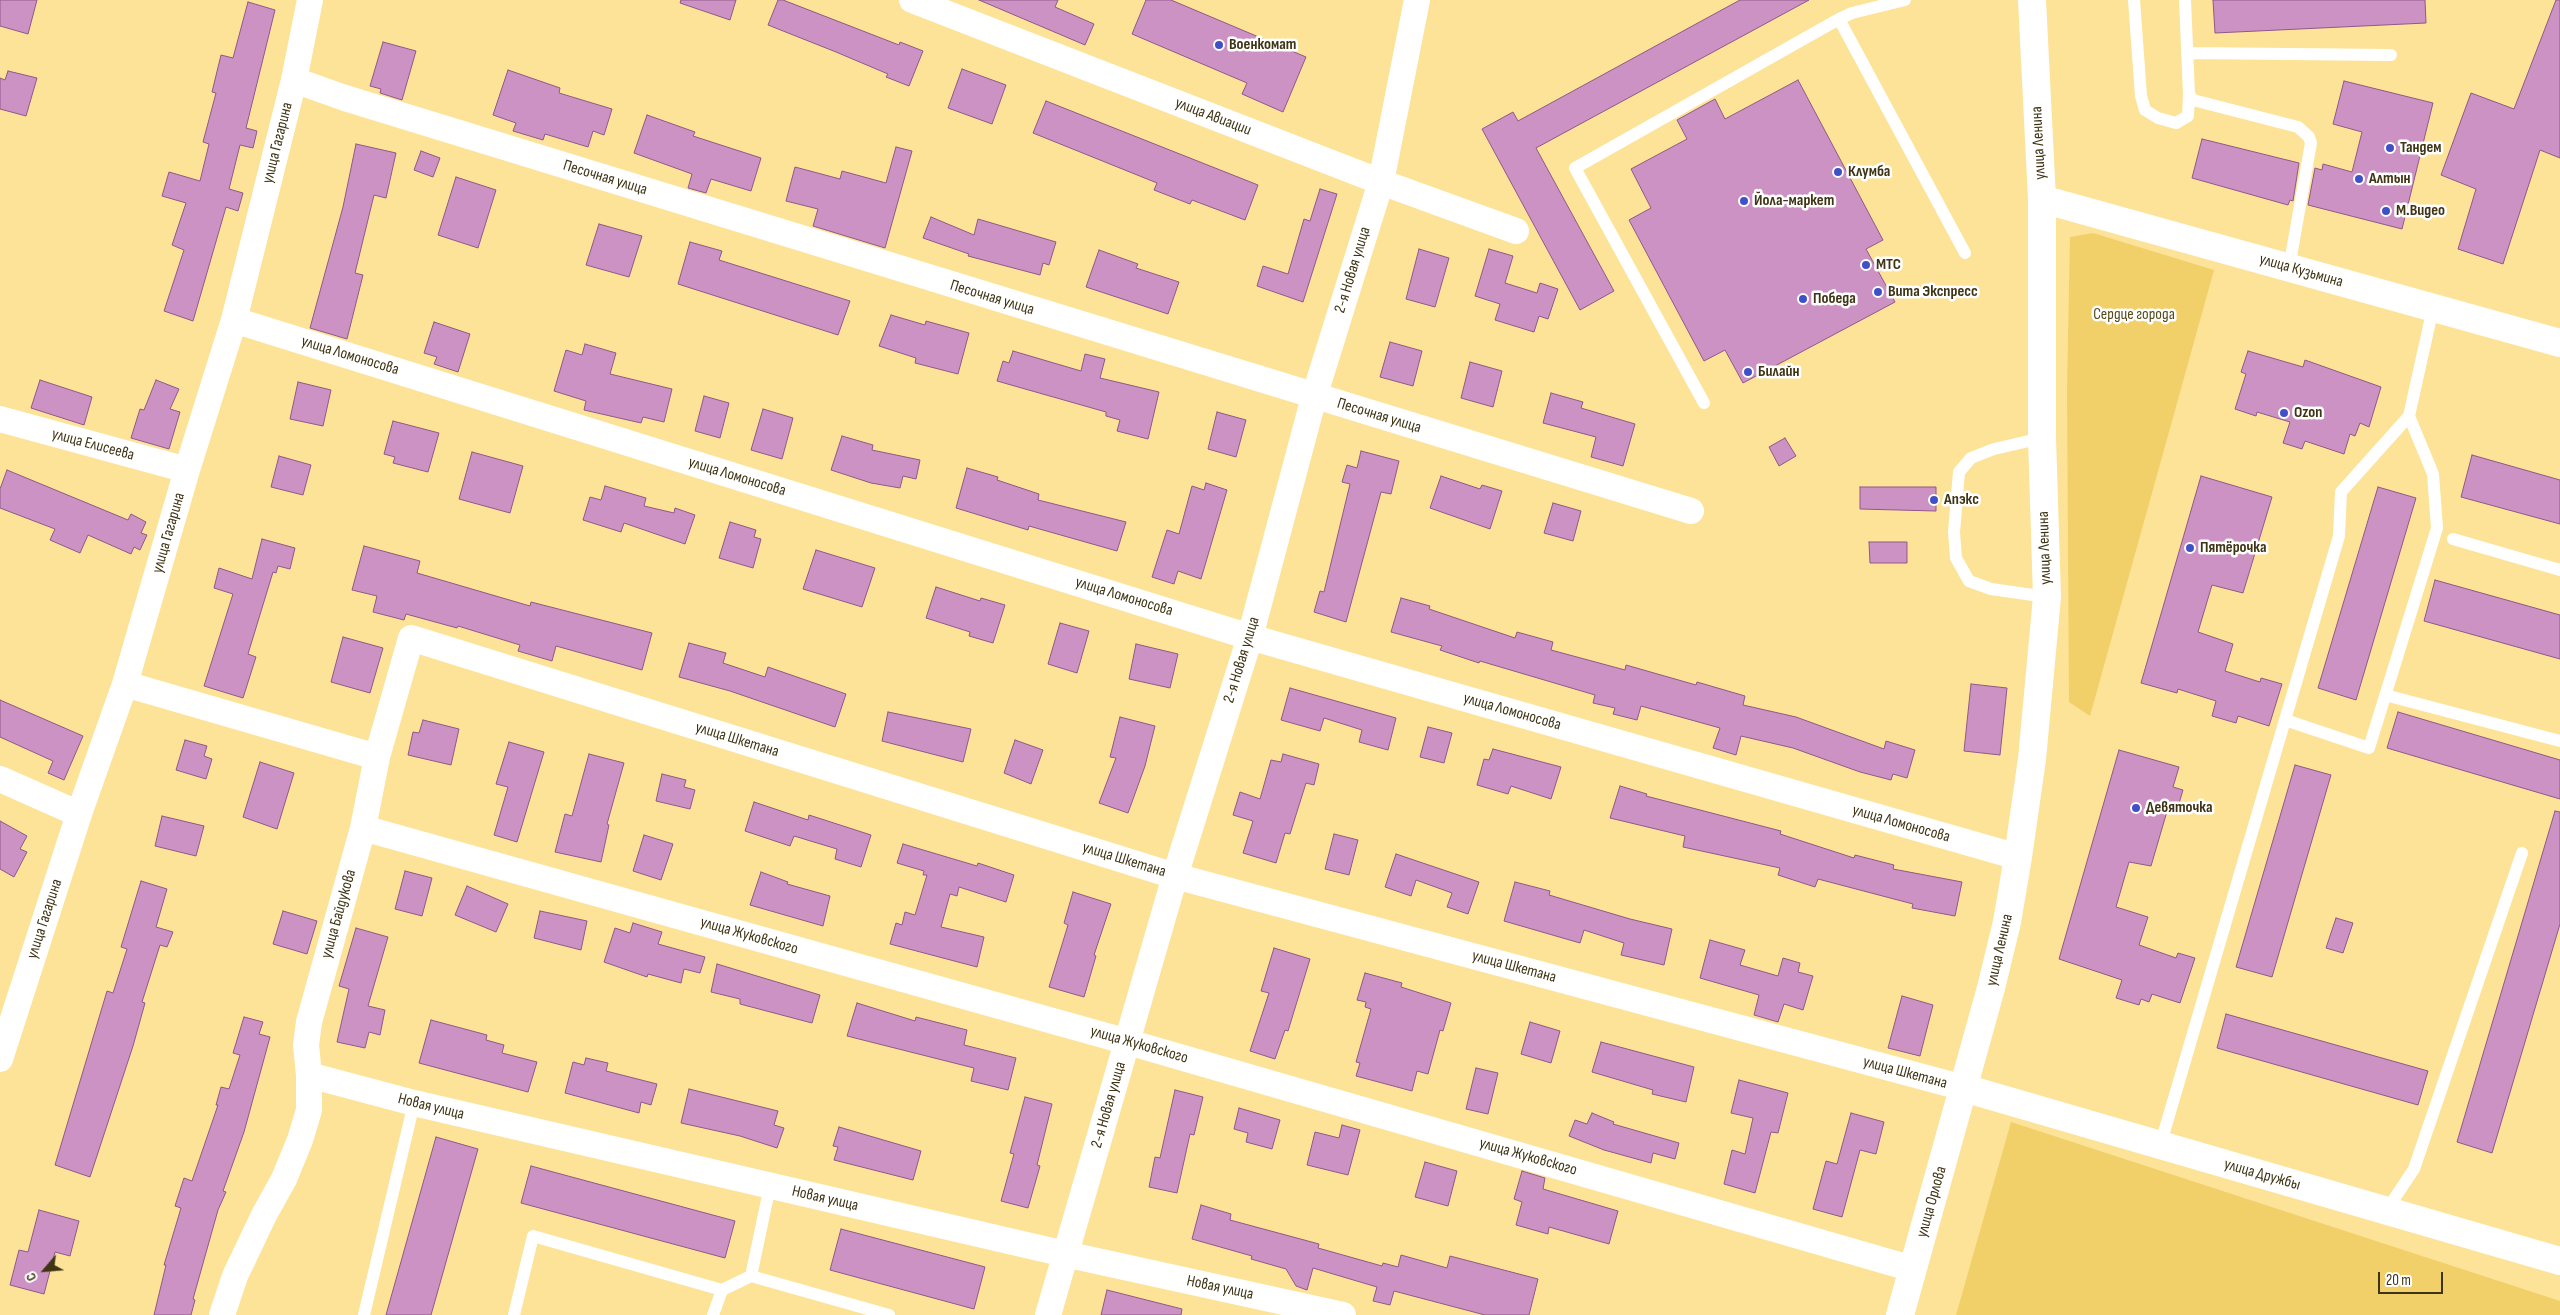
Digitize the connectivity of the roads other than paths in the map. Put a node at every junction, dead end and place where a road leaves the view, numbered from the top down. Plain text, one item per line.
1 (310, 0) edge
2 (912, 0) edge
3 (1417, 0) edge
4 (1905, 0) edge
5 (2032, 0) edge
6 (2134, 0) edge
7 (2185, 0) edge
8 (1838, 19) junction
9 (2187, 54) junction
10 (2391, 55) dead end
11 (294, 80) junction
12 (2189, 94) junction
13 (1381, 182) junction
14 (2042, 199) junction
15 (1516, 231) dead end
16 (1965, 253) dead end
17 (2289, 268) junction
18 (2433, 308) junction
19 (234, 320) junction
20 (2560, 343) edge
21 (1314, 397) junction
22 (1704, 403) dead end
23 (2410, 416) junction
24 (0, 420) edge
25 (2042, 438) junction
26 (187, 470) junction
27 (1691, 511) dead end
28 (2453, 538) dead end
29 (2560, 570) edge
30 (2047, 597) junction
31 (1250, 637) junction
32 (125, 684) junction
33 (2385, 695) junction
34 (2285, 720) junction
35 (2560, 741) edge
36 (377, 757) junction
37 (0, 778) edge
38 (78, 814) junction
39 (364, 828) junction
40 (2522, 853) dead end
41 (2018, 858) junction
42 (1175, 876) junction
43 (1128, 1042) junction
44 (0, 1059) edge
45 (309, 1075) junction
46 (1964, 1088) junction
47 (414, 1103) junction
48 (2160, 1146) junction
49 (770, 1186) junction
50 (2386, 1211) junction
51 (1065, 1254) junction
52 (2560, 1261) edge
53 (1913, 1268) junction
54 (751, 1276) junction
55 (722, 1290) junction
56 (222, 1315) edge
57 (364, 1315) edge
58 (514, 1315) edge
59 (713, 1315) edge
60 (889, 1315) edge
61 (1048, 1315) edge
62 (1343, 1315) edge
63 (1900, 1315) edge

1 - 11 street, улица Гагарина
2 - 13 street, улица Авиации
3 - 13 street, 2-я Новая улица
4 - 8 lane
5 - 14 street, улица Ленина
6 - 12 lane
7 - 9 lane
8 - 16 lane
8 - 22 lane
9 - 10 lane
9 - 12 lane
11 - 19 street, улица Гагарина
11 - 21 street, Песочная улица
12 - 17 lane
13 - 15 street, улица Авиации
13 - 21 street, 2-я Новая улица
14 - 17 street, улица Кузьмина
14 - 25 street, улица Ленина
17 - 18 street, улица Кузьмина
18 - 20 street, улица Кузьмина
18 - 23 lane
19 - 26 street, улица Гагарина
19 - 31 street, улица Ломоносова
21 - 27 street, Песочная улица
21 - 31 street, 2-я Новая улица
23 - 33 lane
23 - 34 lane
24 - 26 street, улица Елисеева
25 - 30 street, улица Ленина
25 - 30 lane
26 - 32 street, улица Гагарина
28 - 29 lane
30 - 41 street, улица Ленина
31 - 41 street, улица Ломоносова
31 - 42 street, 2-я Новая улица
32 - 36 street
32 - 38 street, улица Гагарина
33 - 34 lane
33 - 35 lane
34 - 48 lane
36 - 39 street, улица Байдукова
36 - 42 street, улица Шкетана
37 - 38 street
38 - 44 street, улица Гагарина
39 - 43 street, улица Жуковского
39 - 45 street, улица Байдукова
40 - 50 lane
41 - 46 street, улица Ленина
42 - 43 street, 2-я Новая улица
42 - 46 street, улица Шкетана
43 - 51 street, 2-я Новая улица
43 - 53 street, улица Жуковского
45 - 47 street, Новая улица
45 - 56 street, улица Байдукова
46 - 48 street, улица Дружбы
46 - 53 street, улица Орлова
47 - 49 street, Новая улица
47 - 57 lane
48 - 50 street, улица Дружбы
49 - 51 street, Новая улица
49 - 54 lane
50 - 52 street, улица Дружбы
51 - 61 street, 2-я Новая улица
51 - 62 street, Новая улица
53 - 63 street, улица Орлова
54 - 55 lane
54 - 60 lane
55 - 58 lane
55 - 59 lane

